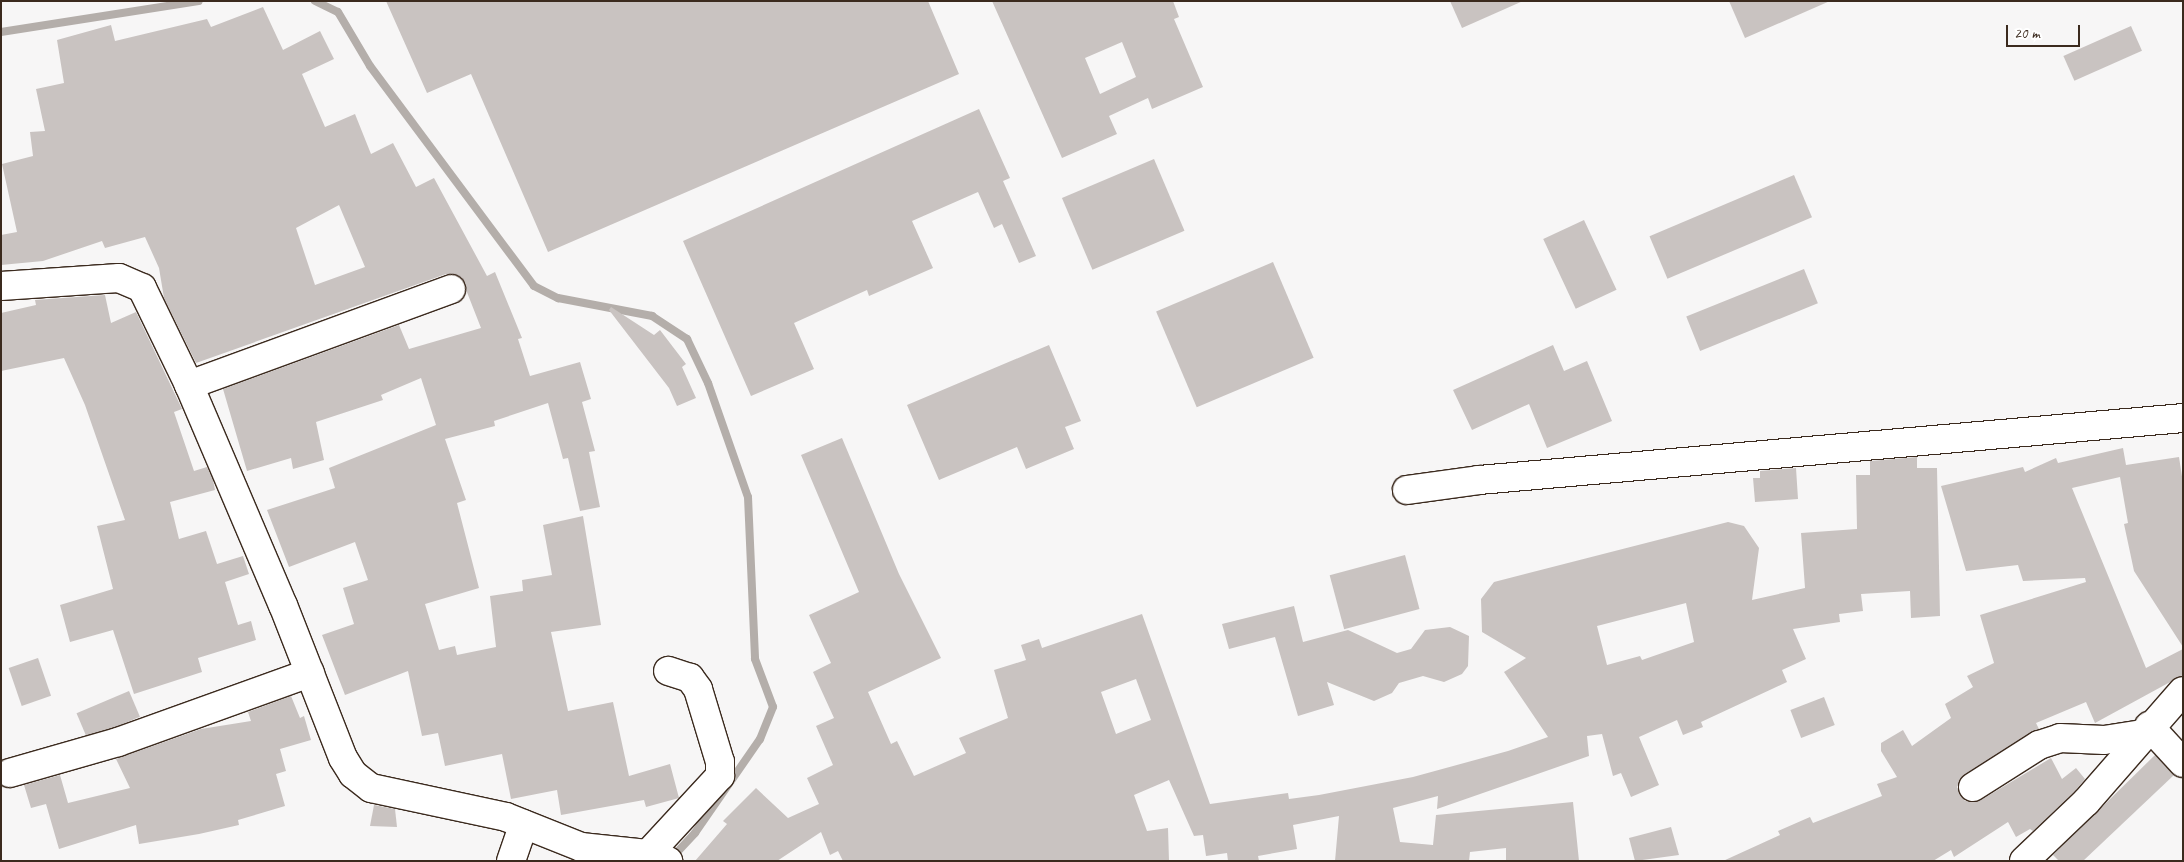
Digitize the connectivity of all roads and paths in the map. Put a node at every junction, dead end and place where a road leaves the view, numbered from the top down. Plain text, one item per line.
1 (2, 286) edge
2 (451, 289) dead end
3 (189, 385) junction
4 (2183, 418) edge
5 (1407, 490) dead end
6 (668, 671) dead end
7 (310, 673) junction
8 (2183, 691) edge
9 (2145, 730) junction
10 (2183, 763) edge
11 (10, 773) dead end
12 (1973, 787) dead end
13 (524, 824) junction
14 (658, 857) edge
15 (511, 861) edge
16 (2024, 861) edge

1 - 3 street
2 - 3 street
3 - 7 street
4 - 5 street
6 - 14 street
7 - 11 street
7 - 13 street
8 - 9 street
9 - 10 street
9 - 12 street
9 - 16 street
13 - 14 street
13 - 15 street

